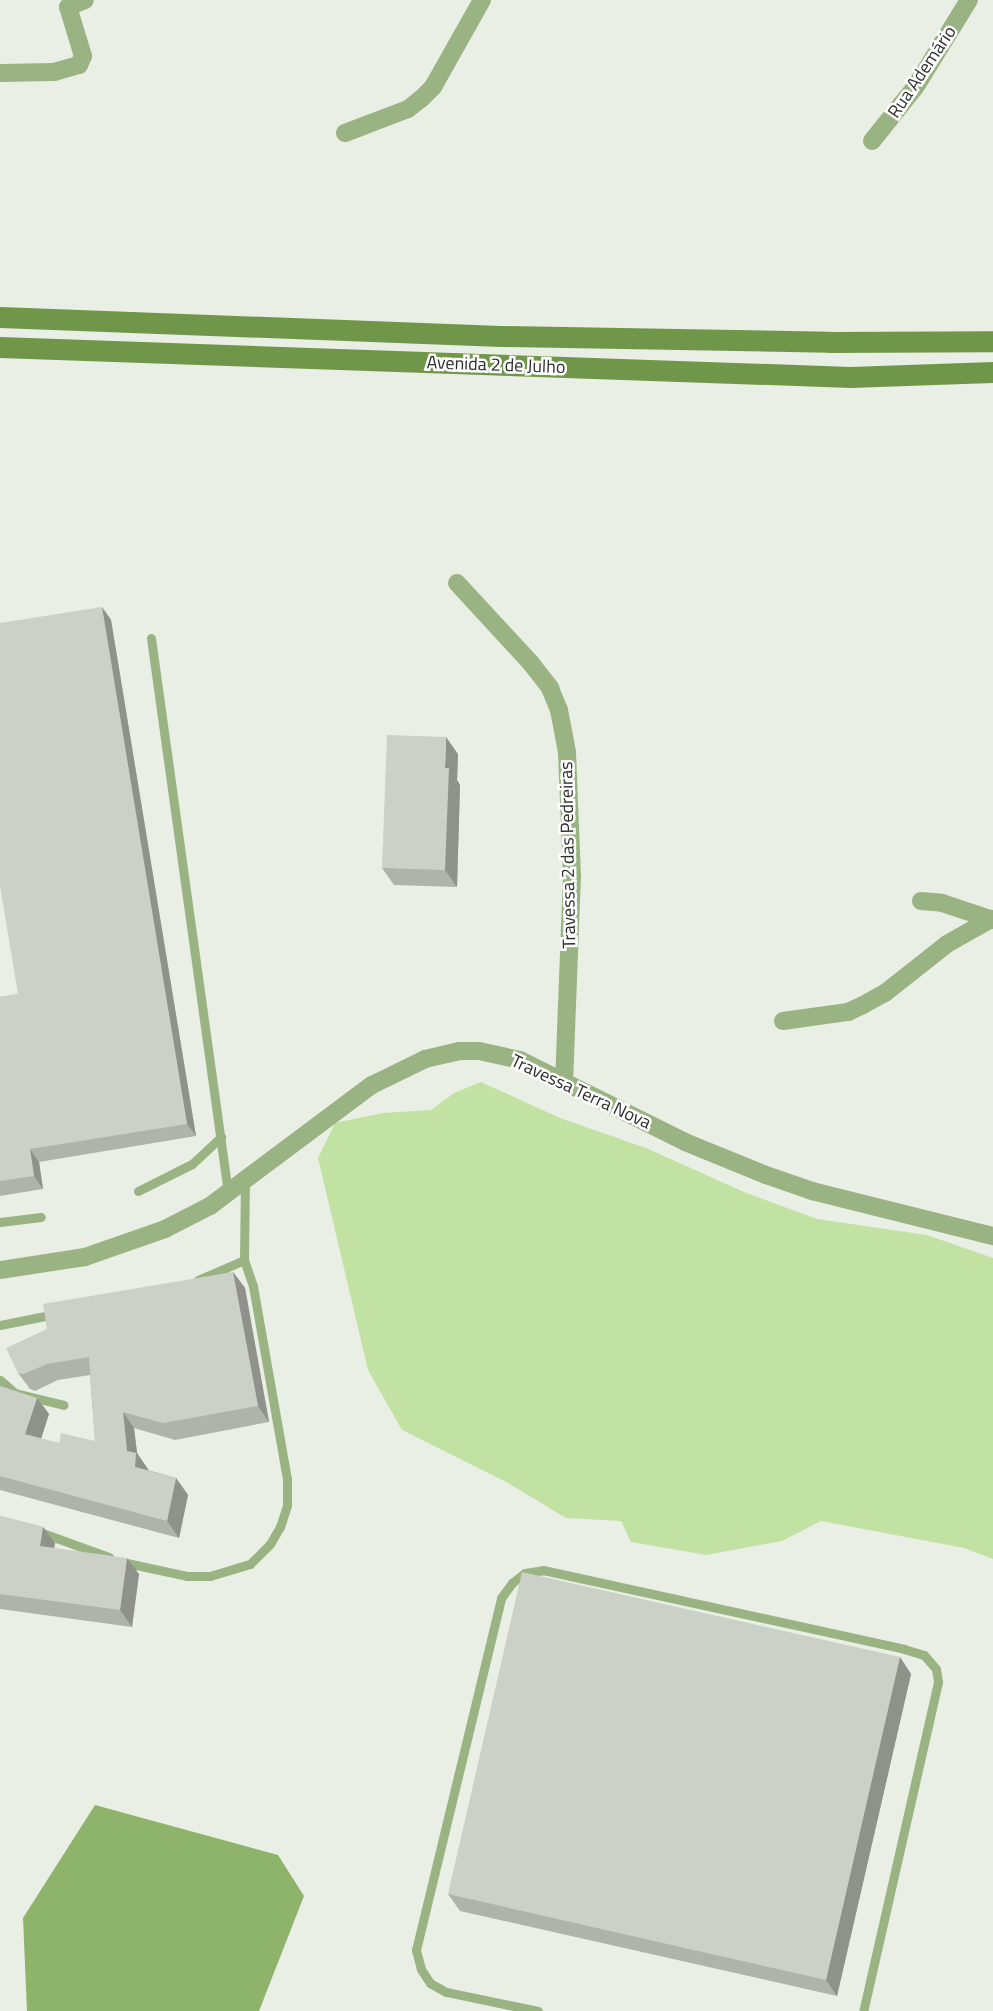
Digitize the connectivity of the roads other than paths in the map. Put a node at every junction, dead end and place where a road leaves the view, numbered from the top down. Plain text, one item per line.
1 (85, 0) edge
2 (482, 0) edge
3 (969, 0) edge
4 (0, 73) edge
5 (345, 132) dead end
6 (872, 141) dead end
7 (0, 317) edge
8 (993, 341) edge
9 (0, 347) edge
10 (993, 372) edge
11 (457, 583) dead end
12 (152, 638) dead end
13 (921, 901) dead end
14 (992, 920) edge
15 (783, 1021) dead end
16 (565, 1080) junction
17 (220, 1137) junction
18 (245, 1181) junction
19 (138, 1191) dead end
20 (228, 1193) junction
21 (41, 1217) dead end
22 (0, 1222) edge
23 (993, 1237) edge
24 (244, 1260) junction
25 (0, 1270) edge
26 (191, 1283) edge
27 (67, 1312) edge
28 (0, 1325) edge
29 (0, 1380) edge
30 (64, 1405) dead end
31 (22, 1528) edge
32 (538, 2011) edge
33 (863, 2011) edge

1 - 4 street
2 - 5 street
3 - 6 street, Rua Ademário
7 - 8 main road, Avenida 2 de Julho
9 - 10 main road, Avenida 2 de Julho
11 - 16 street, Travessa 2 das Pedreiras
12 - 17 lane
13 - 14 street
14 - 15 street
16 - 18 street, Travessa Terra Nova
16 - 23 street, Travessa Terra Nova
17 - 19 lane
17 - 20 lane
18 - 20 street, Travessa Terra Nova
18 - 24 lane
20 - 25 street, Travessa Terra Nova
21 - 22 lane
24 - 26 lane
24 - 31 lane
27 - 28 lane
29 - 30 lane
32 - 33 lane

